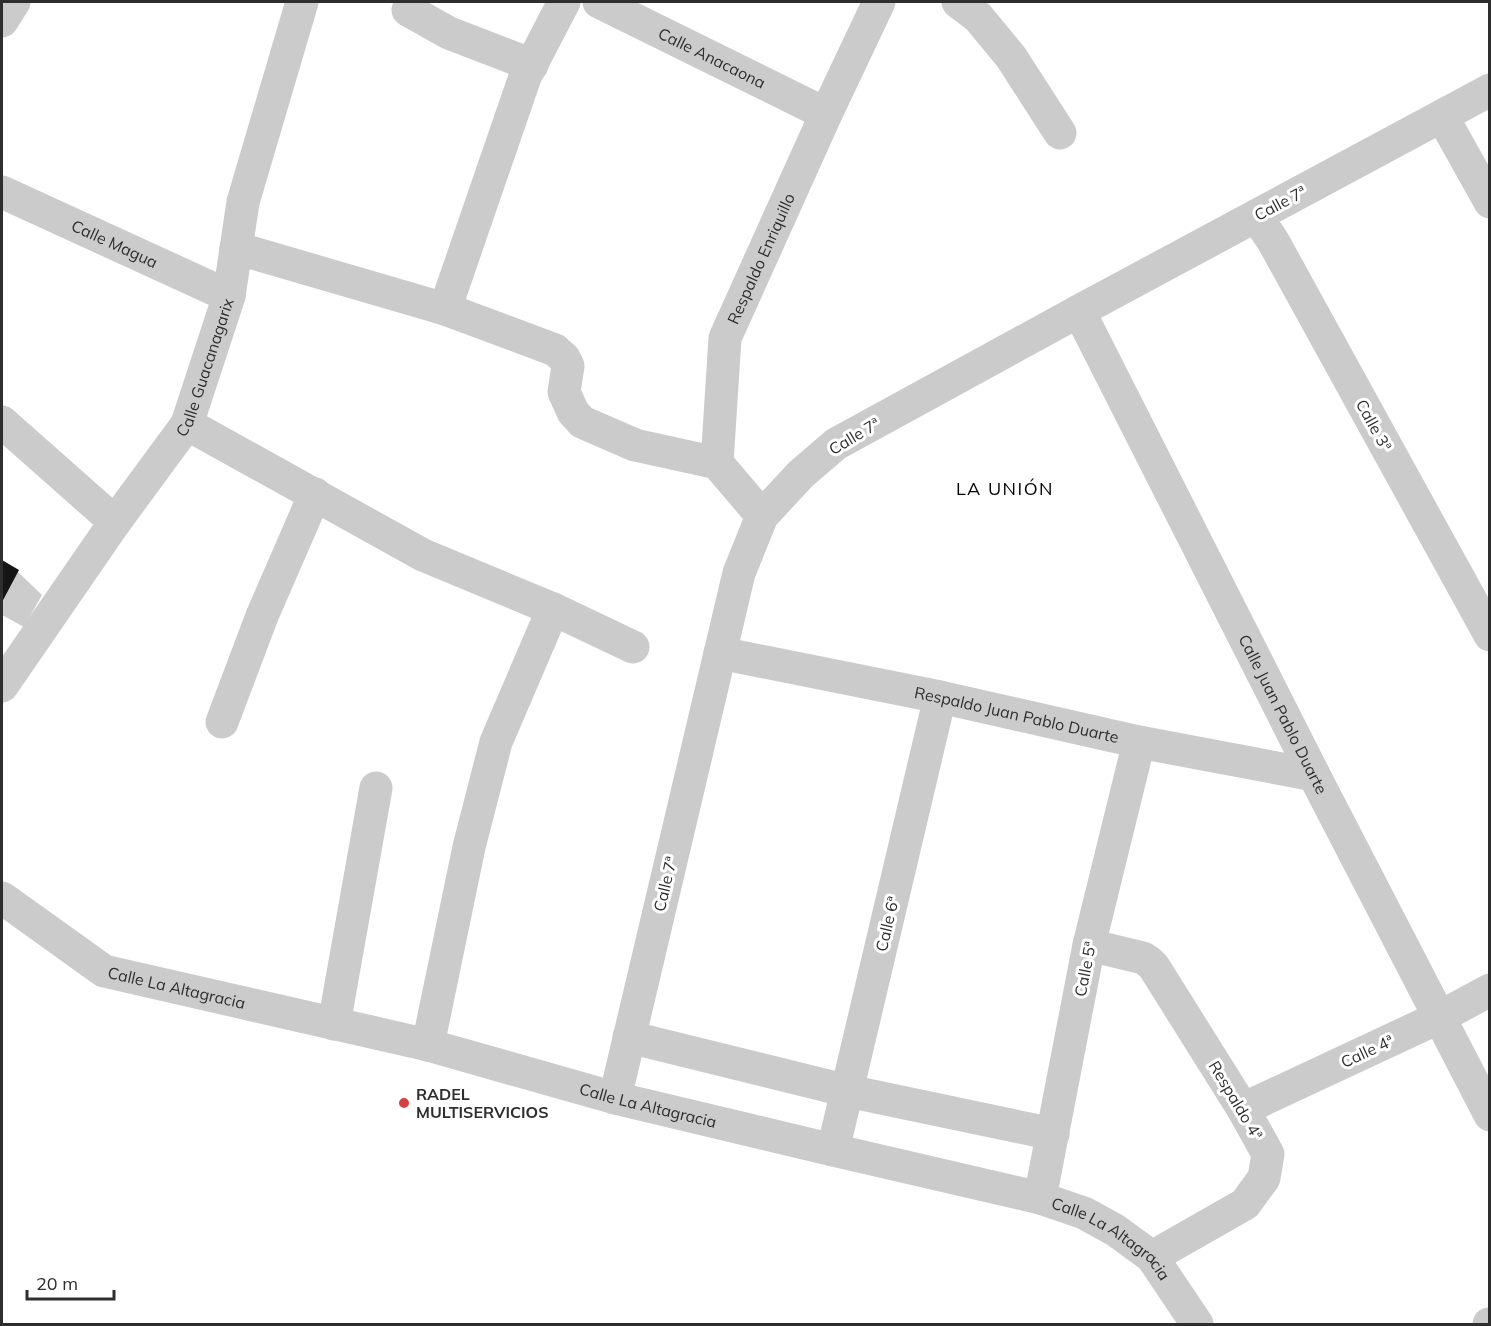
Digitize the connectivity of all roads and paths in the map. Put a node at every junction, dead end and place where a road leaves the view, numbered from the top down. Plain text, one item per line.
1 (14, 2) edge
2 (564, 2) edge
3 (599, 2) edge
4 (879, 2) edge
5 (958, 2) edge
6 (296, 4) edge
7 (408, 10) dead end
8 (2, 21) edge
9 (532, 65) junction
10 (1490, 90) edge
11 (826, 114) junction
12 (1442, 116) junction
13 (1060, 133) dead end
14 (2, 192) edge
15 (1490, 202) edge
16 (1256, 216) junction
17 (236, 248) junction
18 (229, 296) junction
19 (445, 309) junction
20 (1079, 311) junction
21 (2, 422) edge
22 (187, 424) junction
23 (717, 463) junction
24 (315, 494) junction
25 (762, 516) junction
26 (115, 522) junction
27 (553, 609) junction
28 (1490, 635) edge
29 (633, 647) dead end
30 (720, 653) junction
31 (2, 686) edge
32 (940, 697) junction
33 (222, 722) dead end
34 (1139, 742) junction
35 (1314, 776) junction
36 (376, 788) dead end
37 (2, 898) edge
38 (1089, 945) junction
39 (1490, 990) edge
40 (1440, 1017) junction
41 (334, 1024) junction
42 (629, 1037) junction
43 (428, 1045) junction
44 (848, 1091) junction
45 (615, 1098) junction
46 (1244, 1109) junction
47 (1490, 1115) edge
48 (1053, 1134) junction
49 (832, 1150) junction
50 (1040, 1198) junction
51 (1152, 1257) junction
52 (1197, 1324) edge

1 - 8 street
2 - 9 street
3 - 11 street, Calle Anacaona
4 - 11 street, Respaldo Enriquillo
5 - 13 street
6 - 17 street, Calle Guacanagarix
7 - 9 street
9 - 19 street
10 - 12 street, Calle 7ª
11 - 23 street, Respaldo Enriquillo
12 - 15 street
12 - 16 street, Calle 7ª
14 - 18 street, Calle Magua
16 - 20 street, Calle 7ª
16 - 28 street, Calle 3ª
17 - 18 street, Calle Guacanagarix
17 - 19 street
18 - 22 street, Calle Guacanagarix
19 - 23 street
20 - 25 street, Calle 7ª
20 - 35 street, Calle Juan Pablo Duarte
21 - 26 street
22 - 24 street
22 - 26 street, Calle Guacanagarix
23 - 25 street
24 - 27 street
24 - 33 street
25 - 30 street, Calle 7ª
26 - 31 street, Calle Guacanagarix
27 - 29 street
27 - 43 street
30 - 32 street, Respaldo Juan Pablo Duarte
30 - 42 street, Calle 7ª
32 - 34 street, Respaldo Juan Pablo Duarte
32 - 44 street, Calle 6ª
34 - 35 street, Respaldo Juan Pablo Duarte
34 - 38 street, Calle 5ª
35 - 40 street, Calle Juan Pablo Duarte
36 - 41 street
37 - 41 street, Calle La Altagracia
38 - 46 street, Respaldo 4ª
38 - 48 street, Calle 5ª
39 - 40 street, Calle 4ª
40 - 46 street, Calle 4ª
40 - 47 street, Calle Juan Pablo Duarte
41 - 43 street, Calle La Altagracia
42 - 44 street
42 - 45 street, Calle 7ª
43 - 45 street, Calle La Altagracia
44 - 48 street
44 - 49 street, Calle 6ª
45 - 49 street, Calle La Altagracia
46 - 51 street, Respaldo 4ª
48 - 50 street, Calle 5ª
49 - 50 street, Calle La Altagracia
50 - 51 street, Calle La Altagracia
51 - 52 street, Calle La Altagracia

